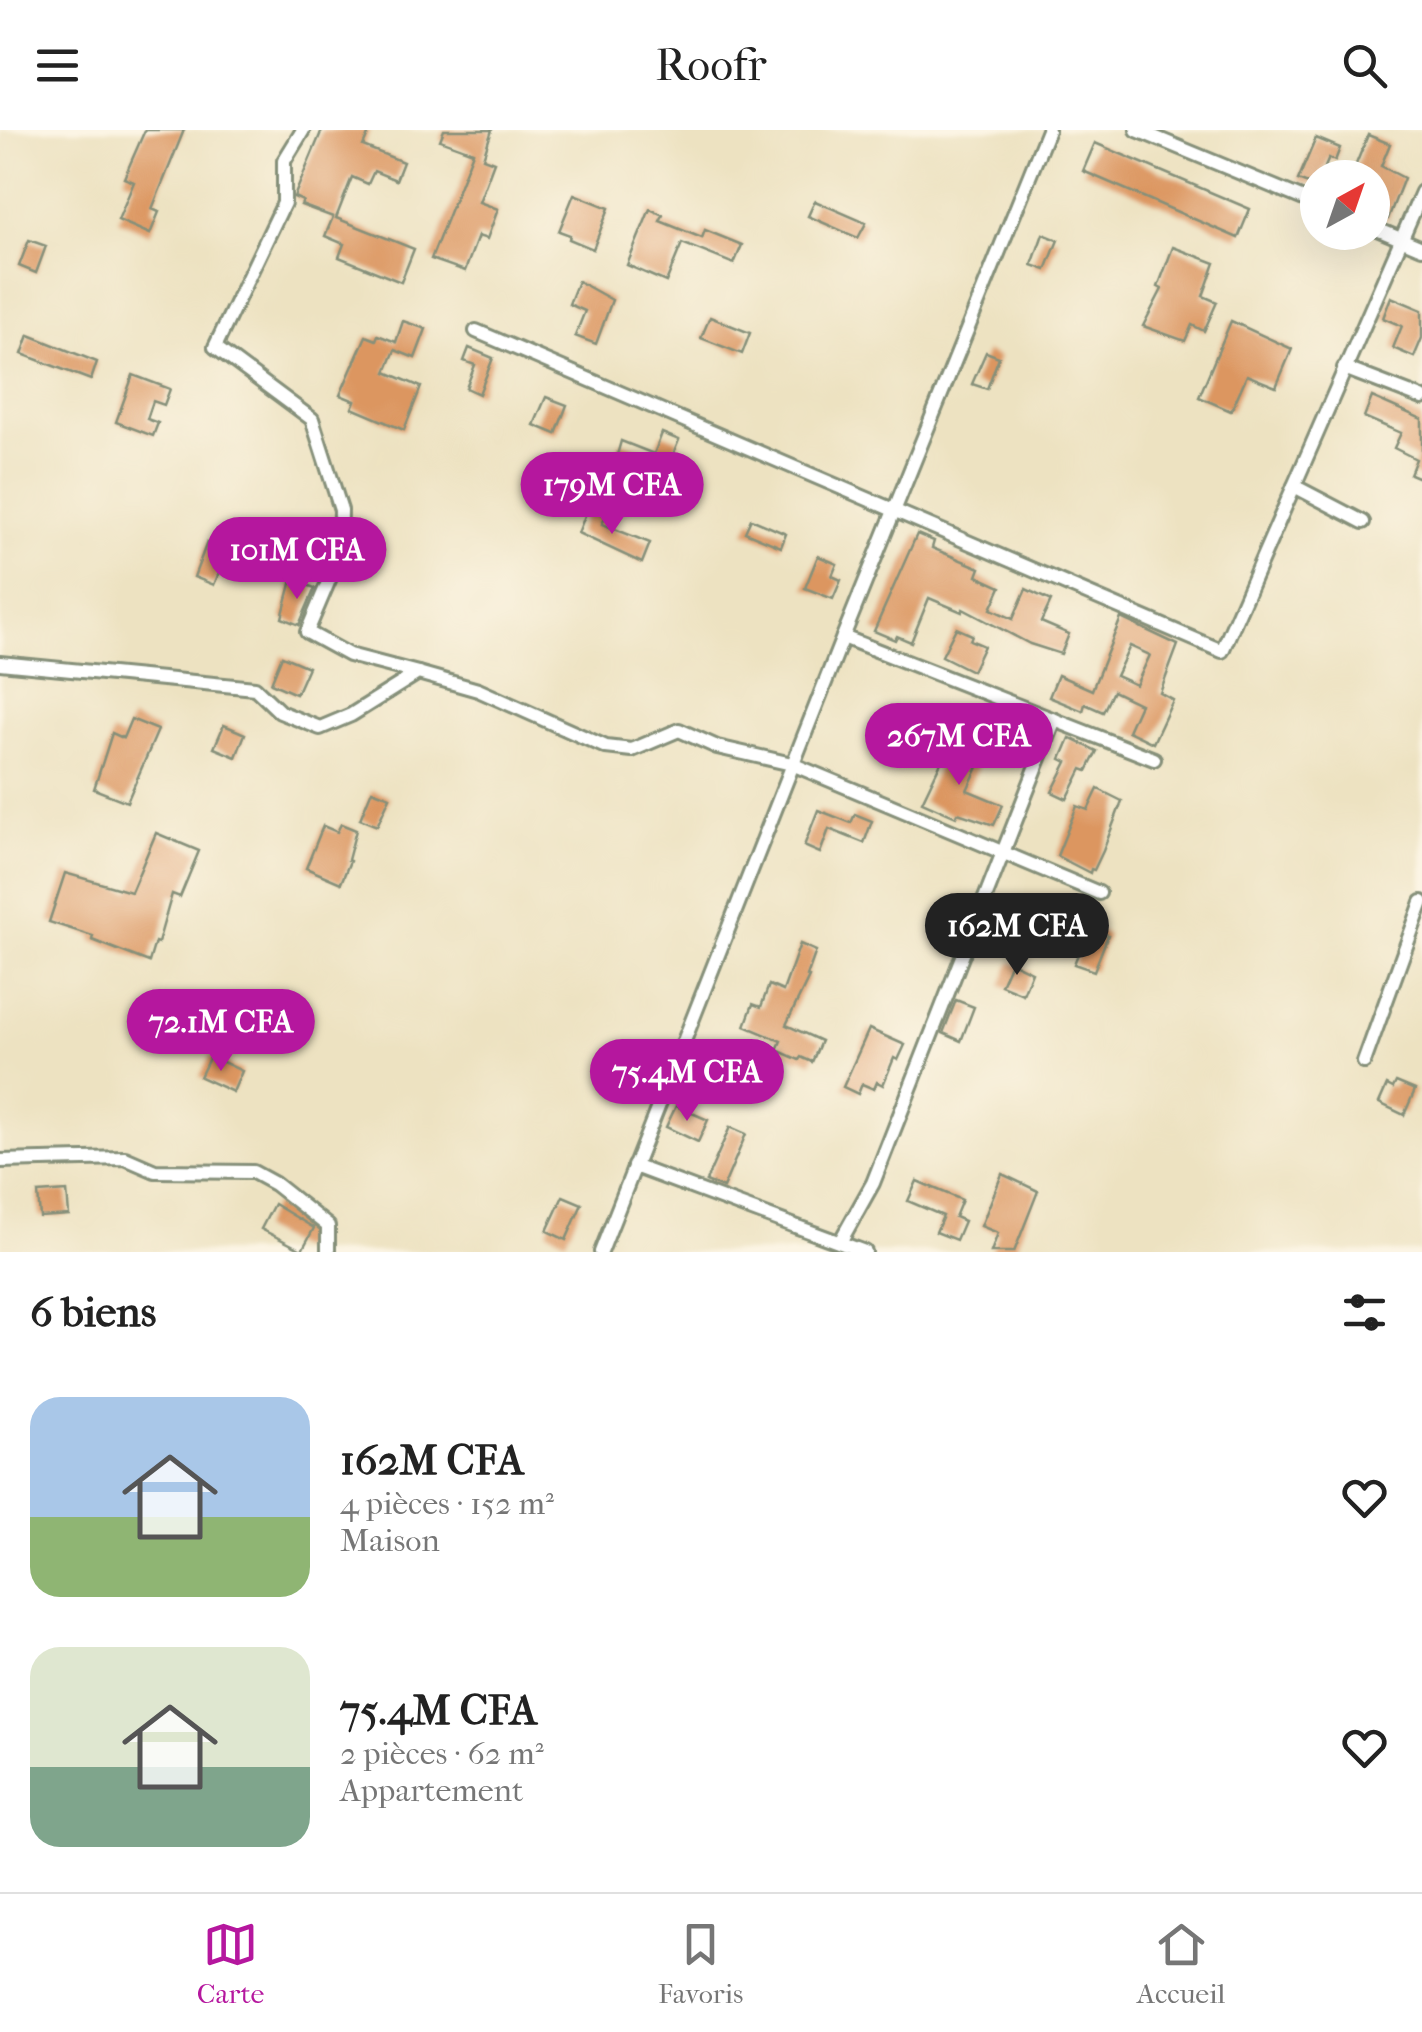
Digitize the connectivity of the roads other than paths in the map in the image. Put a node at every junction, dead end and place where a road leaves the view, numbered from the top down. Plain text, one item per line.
1 (304, 130) edge
2 (1048, 130) edge
3 (1138, 130) edge
4 (1422, 192) edge
5 (1300, 197) edge
6 (1390, 235) edge
7 (1399, 238) junction
8 (1422, 248) edge
9 (476, 330) dead end
10 (1344, 368) junction
11 (1422, 398) edge
12 (1294, 486) junction
13 (895, 511) junction
14 (1363, 522) dead end
15 (842, 637) junction
16 (0, 663) edge
17 (418, 673) junction
18 (1055, 720) junction
19 (1154, 759) dead end
20 (792, 764) junction
21 (1002, 852) junction
22 (1099, 893) dead end
23 (1422, 902) edge
24 (1364, 1062) dead end
25 (0, 1161) edge
26 (634, 1166) junction
27 (840, 1242) junction
28 (328, 1252) edge
29 (601, 1252) edge
30 (865, 1252) edge

1 - 17 street
2 - 13 street
3 - 5 street
4 - 7 street
6 - 7 street
7 - 8 street
7 - 10 street
9 - 13 street
10 - 11 street
10 - 12 street
12 - 13 street
12 - 14 street
13 - 15 street
15 - 18 street
15 - 20 street
16 - 17 street
17 - 20 street
18 - 19 street
18 - 21 street
20 - 21 street
20 - 26 street
21 - 22 street
21 - 27 street
23 - 24 street
25 - 28 street
26 - 27 street
26 - 29 street
27 - 30 street

